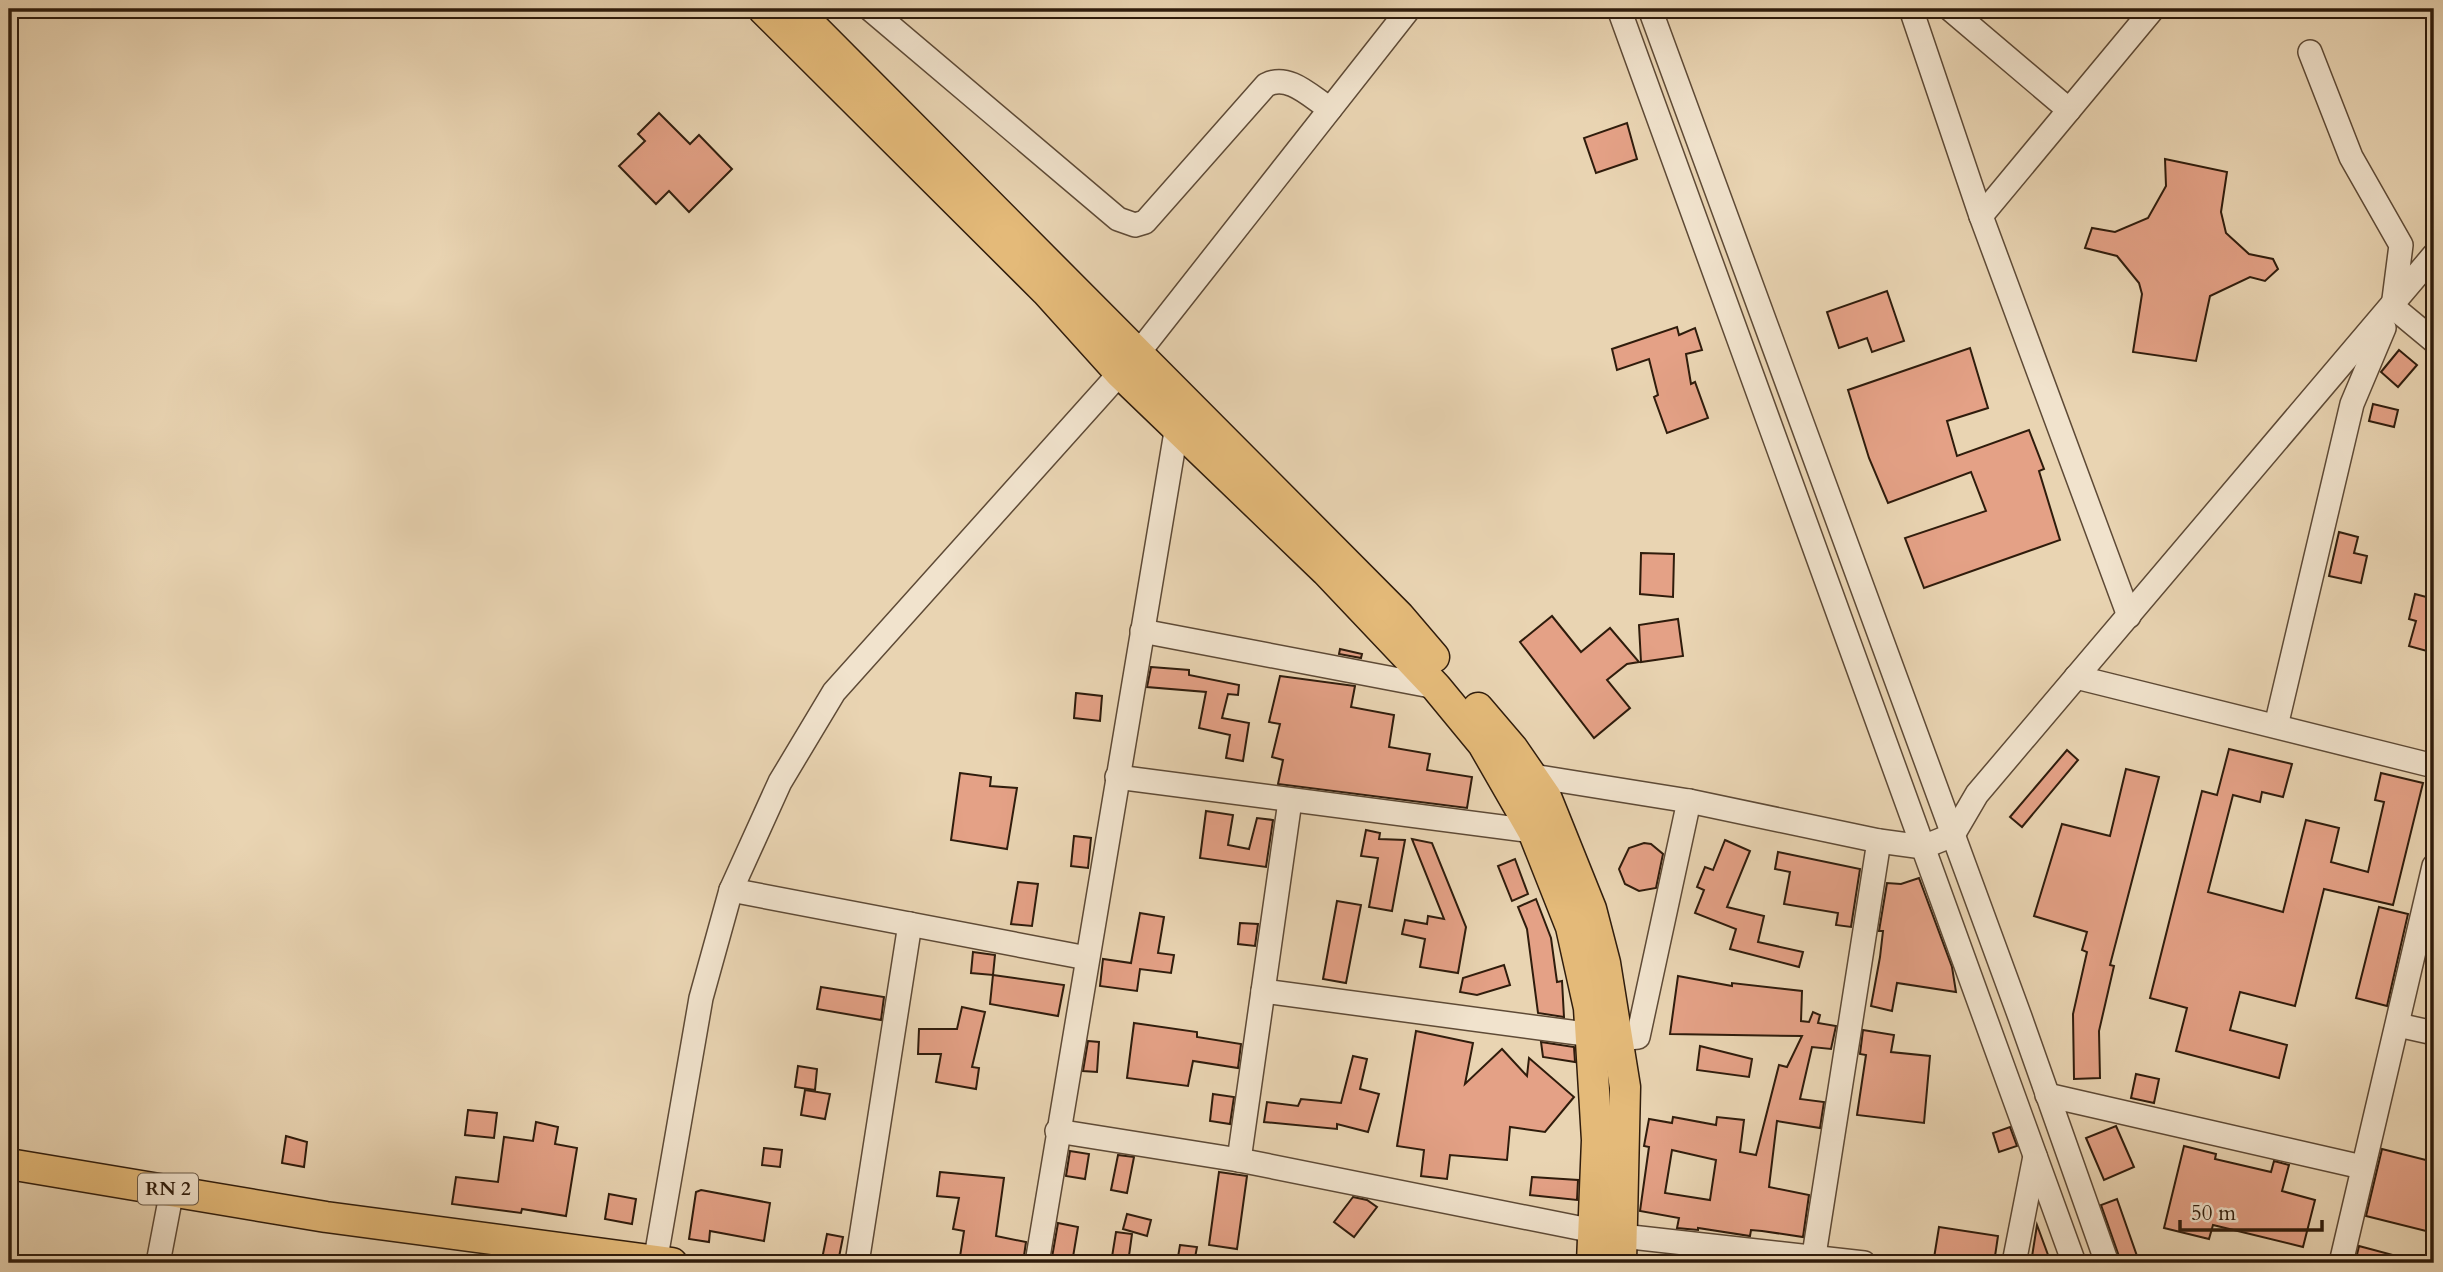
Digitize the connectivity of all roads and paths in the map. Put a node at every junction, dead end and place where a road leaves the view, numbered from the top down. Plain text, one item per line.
1 (763, 9) edge
2 (796, 9) edge
3 (870, 9) edge
4 (1409, 9) edge
5 (1619, 9) edge
6 (1650, 9) edge
7 (1911, 9) edge
8 (1950, 9) edge
9 (2153, 9) edge
10 (2310, 52) dead end
11 (1330, 109) junction
12 (2069, 110) junction
13 (1981, 216) junction
14 (2434, 255) edge
15 (2393, 307) junction
16 (2434, 341) edge
17 (1129, 362) junction
18 (1181, 398) junction
19 (1176, 428) junction
20 (2129, 616) junction
21 (1142, 631) junction
22 (2076, 677) junction
23 (1436, 687) junction
24 (2276, 726) junction
25 (2434, 765) edge
26 (1533, 776) junction
27 (1117, 777) junction
28 (1977, 794) junction
29 (1939, 796) junction
30 (1290, 801) junction
31 (1689, 801) junction
32 (1909, 809) junction
33 (1532, 831) junction
34 (1953, 835) junction
35 (1883, 841) junction
36 (1923, 847) junction
37 (2434, 866) edge
38 (731, 890) junction
39 (909, 924) junction
40 (1087, 958) junction
41 (1263, 991) junction
42 (2398, 1025) junction
43 (2434, 1033) edge
44 (1606, 1037) junction
45 (2047, 1096) junction
46 (1058, 1130) junction
47 (2035, 1154) junction
48 (1238, 1160) junction
49 (9, 1164) edge
50 (2362, 1167) junction
51 (172, 1190) junction
52 (326, 1217) junction
53 (1612, 1243) edge
54 (1814, 1255) junction
55 (661, 1262) edge
56 (158, 1263) edge
57 (527, 1263) edge
58 (857, 1263) edge
59 (1037, 1263) edge
60 (1592, 1263) edge
61 (1864, 1263) edge
62 (2014, 1263) edge
63 (2074, 1263) edge
64 (2107, 1263) edge
65 (2341, 1263) edge

1 - 17 main road
2 - 17 main road
3 - 11 street
4 - 11 street
5 - 32 street
6 - 29 street
7 - 13 street
8 - 12 street
9 - 12 street
10 - 15 street
11 - 17 street
12 - 13 street
13 - 20 street
14 - 15 street
15 - 16 street
15 - 20 street
15 - 24 street
17 - 18 main road
17 - 19 main road
17 - 38 street
18 - 19 street
18 - 26 main road
19 - 21 street
19 - 23 main road
20 - 22 street
21 - 23 street
21 - 27 street
22 - 24 street
22 - 28 street
23 - 33 main road
24 - 25 street
26 - 31 street
26 - 44 main road
27 - 30 street
27 - 40 street
28 - 29 street
28 - 34 street
29 - 32 street
29 - 34 street
30 - 33 street
30 - 41 street
31 - 35 street
31 - 44 street
32 - 35 street
32 - 36 street
33 - 44 main road
34 - 36 street
34 - 45 street
35 - 36 street
35 - 54 street
36 - 47 street
37 - 42 street
38 - 39 street
38 - 55 street
39 - 40 street
39 - 58 street
40 - 46 street
41 - 44 street
41 - 48 street
42 - 43 street
42 - 50 street
44 - 53 main road
45 - 50 street
45 - 64 street
46 - 48 street
46 - 59 street
47 - 62 street
47 - 63 street
48 - 53 street
49 - 51 main road, RN 2
50 - 65 street
51 - 52 main road, RN 2
51 - 56 street
52 - 55 main road, RN 2
52 - 57 main road, RN 2
53 - 54 street
53 - 60 main road
54 - 61 street

